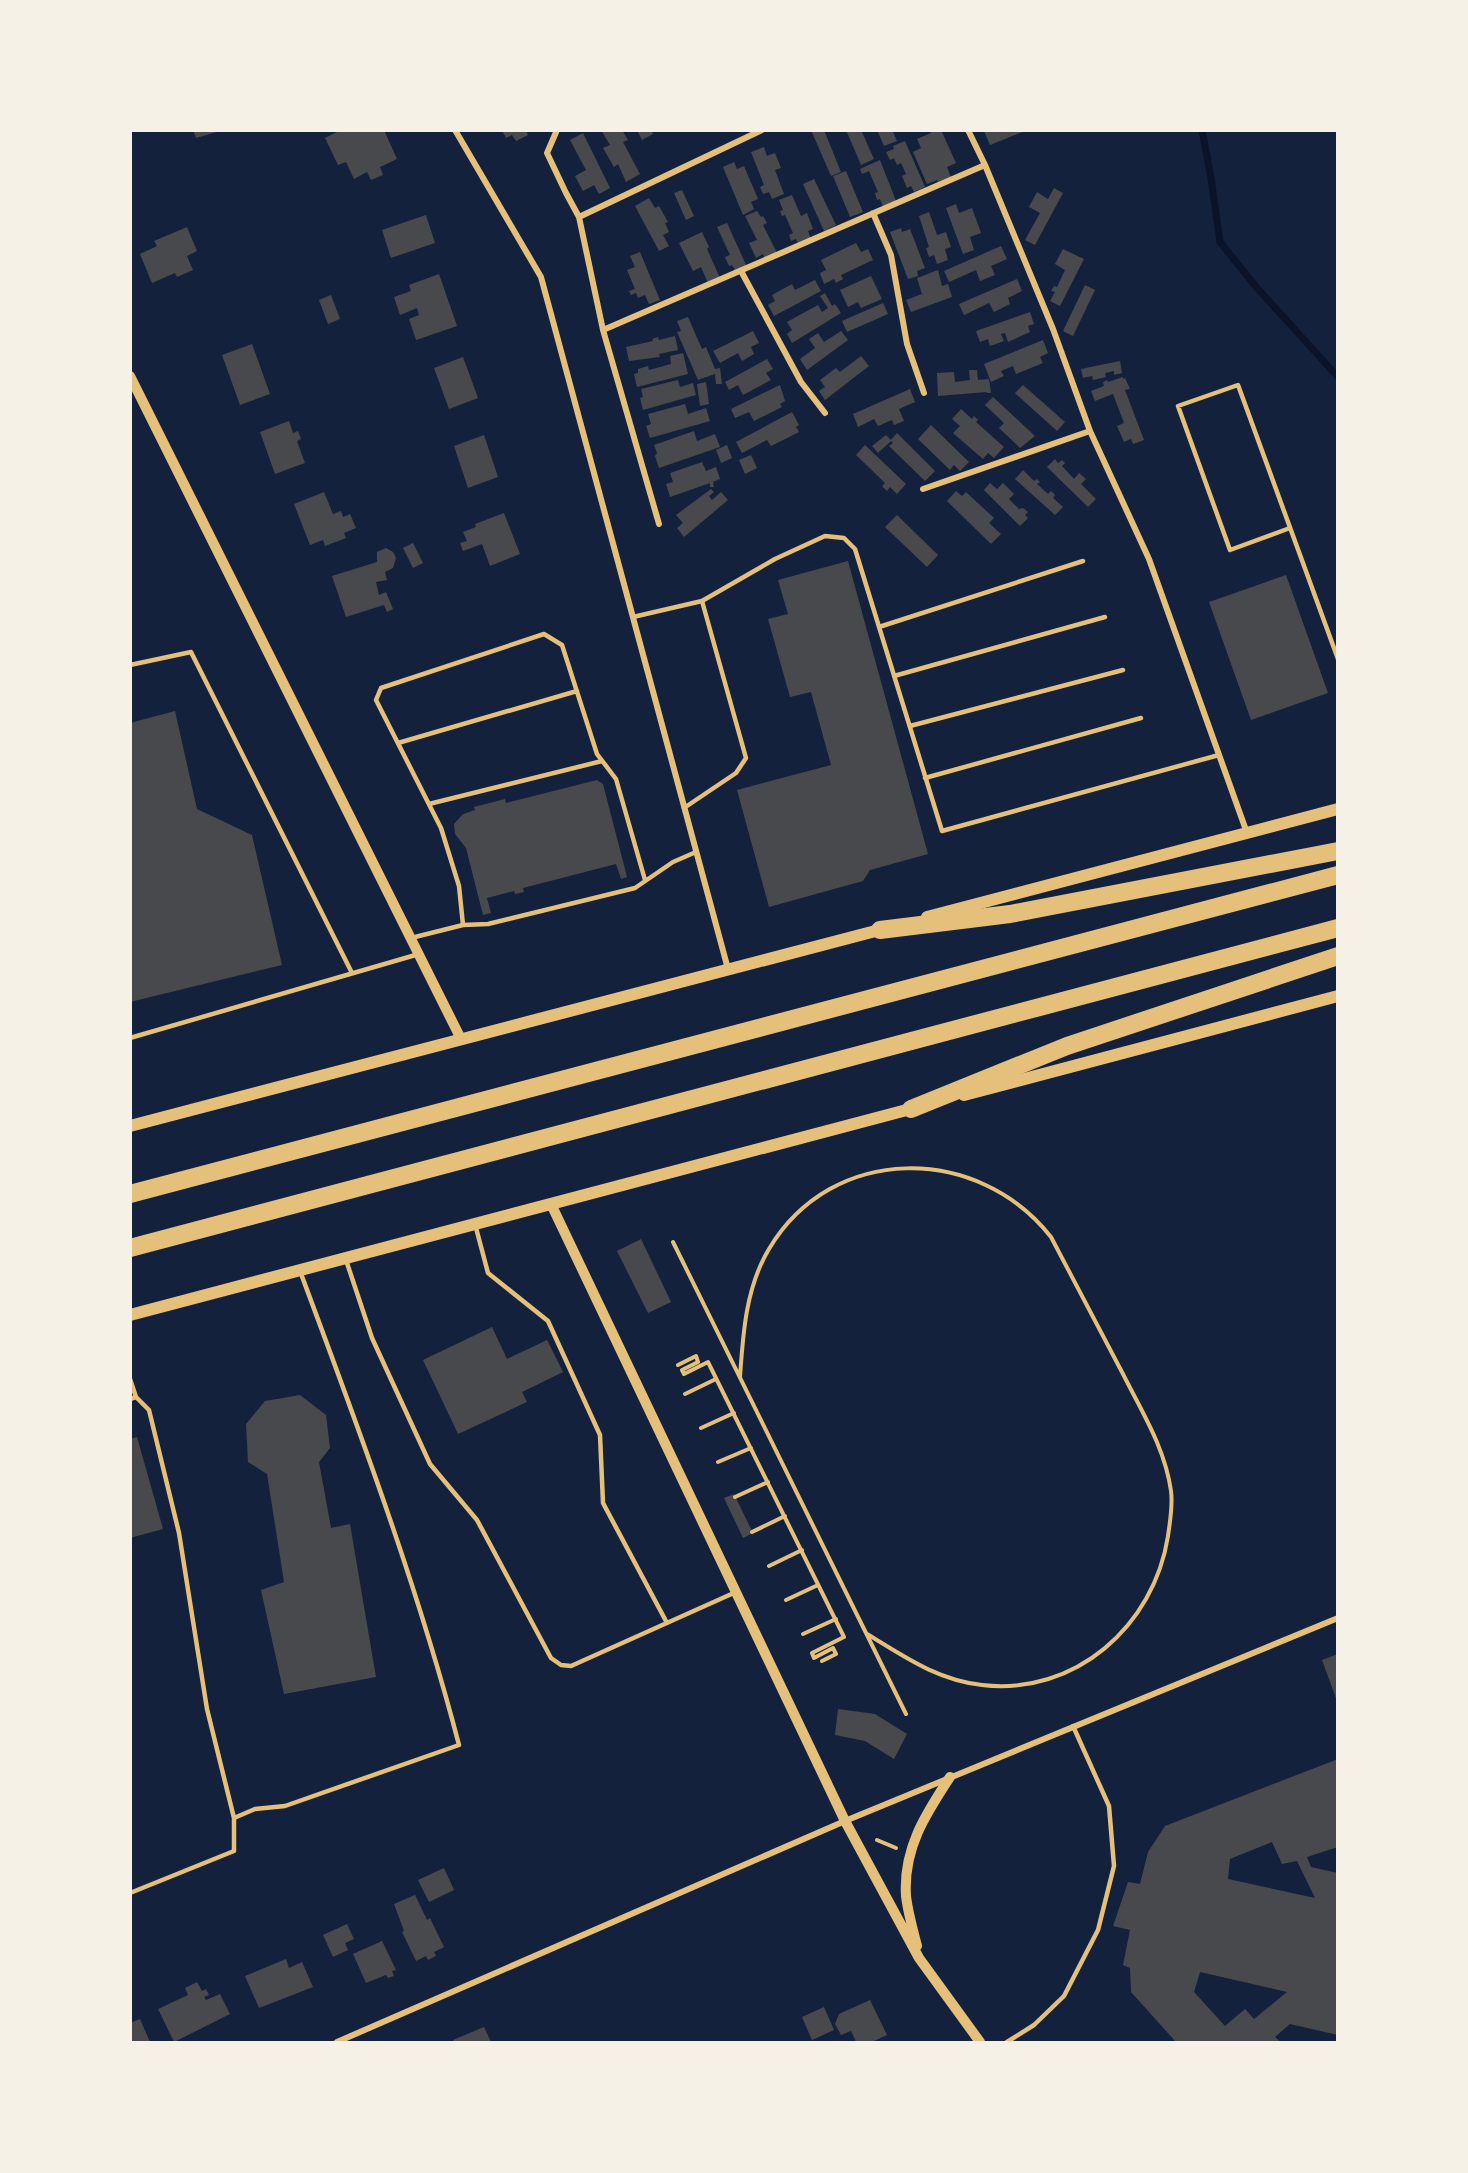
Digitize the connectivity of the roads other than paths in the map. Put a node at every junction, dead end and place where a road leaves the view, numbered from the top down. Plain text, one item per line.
1 (455, 130) edge
2 (557, 130) edge
3 (762, 130) edge
4 (968, 130) edge
5 (985, 165) junction
6 (873, 213) junction
7 (579, 217) junction
8 (741, 271) junction
9 (603, 330) junction
10 (130, 376) edge
11 (924, 393) dead end
12 (825, 413) dead end
13 (1090, 431) junction
14 (923, 489) dead end
15 (659, 524) dead end
16 (1290, 528) junction
17 (1083, 561) dead end
18 (702, 601) junction
19 (633, 617) junction
20 (1105, 617) dead end
21 (879, 627) junction
22 (1338, 659) edge
23 (130, 665) edge
24 (1123, 670) dead end
25 (894, 676) junction
26 (577, 691) junction
27 (1141, 718) dead end
28 (910, 726) junction
29 (398, 742) junction
30 (1219, 754) junction
31 (602, 761) junction
32 (925, 778) junction
33 (429, 804) junction
34 (684, 807) junction
35 (1338, 809) edge
36 (1247, 833) junction
37 (1338, 851) edge
38 (696, 852) junction
39 (1338, 875) edge
40 (645, 880) junction
41 (463, 925) junction
42 (1338, 928) edge
43 (880, 930) junction
44 (411, 938) junction
45 (419, 954) junction
46 (1338, 956) edge
47 (728, 969) junction
48 (352, 973) junction
49 (1338, 996) edge
50 (130, 1038) edge
51 (461, 1040) junction
52 (911, 1109) junction
53 (130, 1126) edge
54 (130, 1194) edge
55 (551, 1204) junction
56 (475, 1224) junction
57 (130, 1248) edge
58 (345, 1258) junction
59 (300, 1270) junction
60 (130, 1315) edge
61 (130, 1379) edge
62 (133, 1398) edge
63 (736, 1592) junction
64 (1338, 1618) edge
65 (667, 1623) junction
66 (1073, 1726) junction
67 (950, 1777) junction
68 (234, 1818) junction
69 (845, 1821) junction
70 (130, 1893) edge
71 (919, 1958) junction
72 (353, 2039) edge
73 (337, 2043) edge
74 (980, 2043) edge
75 (1006, 2043) edge

1 - 19 street
2 - 7 street
3 - 7 street
4 - 5 street
5 - 6 street
5 - 13 street
6 - 8 street
6 - 11 street
7 - 9 street
8 - 9 street
8 - 12 street
9 - 15 street
10 - 44 street
13 - 14 street
13 - 30 street
16 - 16 lane
16 - 22 lane
17 - 21 lane
18 - 19 lane
18 - 21 lane
18 - 34 lane
19 - 34 street
20 - 25 lane
21 - 25 lane
23 - 48 lane
24 - 28 lane
25 - 28 lane
26 - 29 lane
26 - 29 lane
26 - 31 lane
27 - 32 lane
28 - 32 lane
29 - 33 lane
30 - 32 lane
30 - 36 street
31 - 33 lane
31 - 40 lane
33 - 41 lane
34 - 38 street
35 - 36 main road
36 - 43 main road
37 - 43 highway
38 - 40 lane
38 - 47 street
39 - 54 highway
40 - 41 lane
41 - 44 lane
42 - 57 highway
43 - 47 main road
44 - 45 street
45 - 48 lane
45 - 51 street
46 - 52 highway
47 - 51 main road
48 - 50 lane
49 - 52 main road
51 - 53 main road
52 - 55 main road
55 - 56 main road
55 - 63 street
56 - 58 main road
56 - 65 lane
58 - 59 main road
58 - 65 lane
59 - 60 main road
59 - 68 lane
61 - 62 lane
62 - 68 lane
63 - 65 lane
63 - 69 street
64 - 66 street
66 - 67 street
66 - 75 lane
67 - 69 street
67 - 71 street
68 - 70 lane
69 - 71 street
69 - 72 street
71 - 74 street
72 - 73 street

